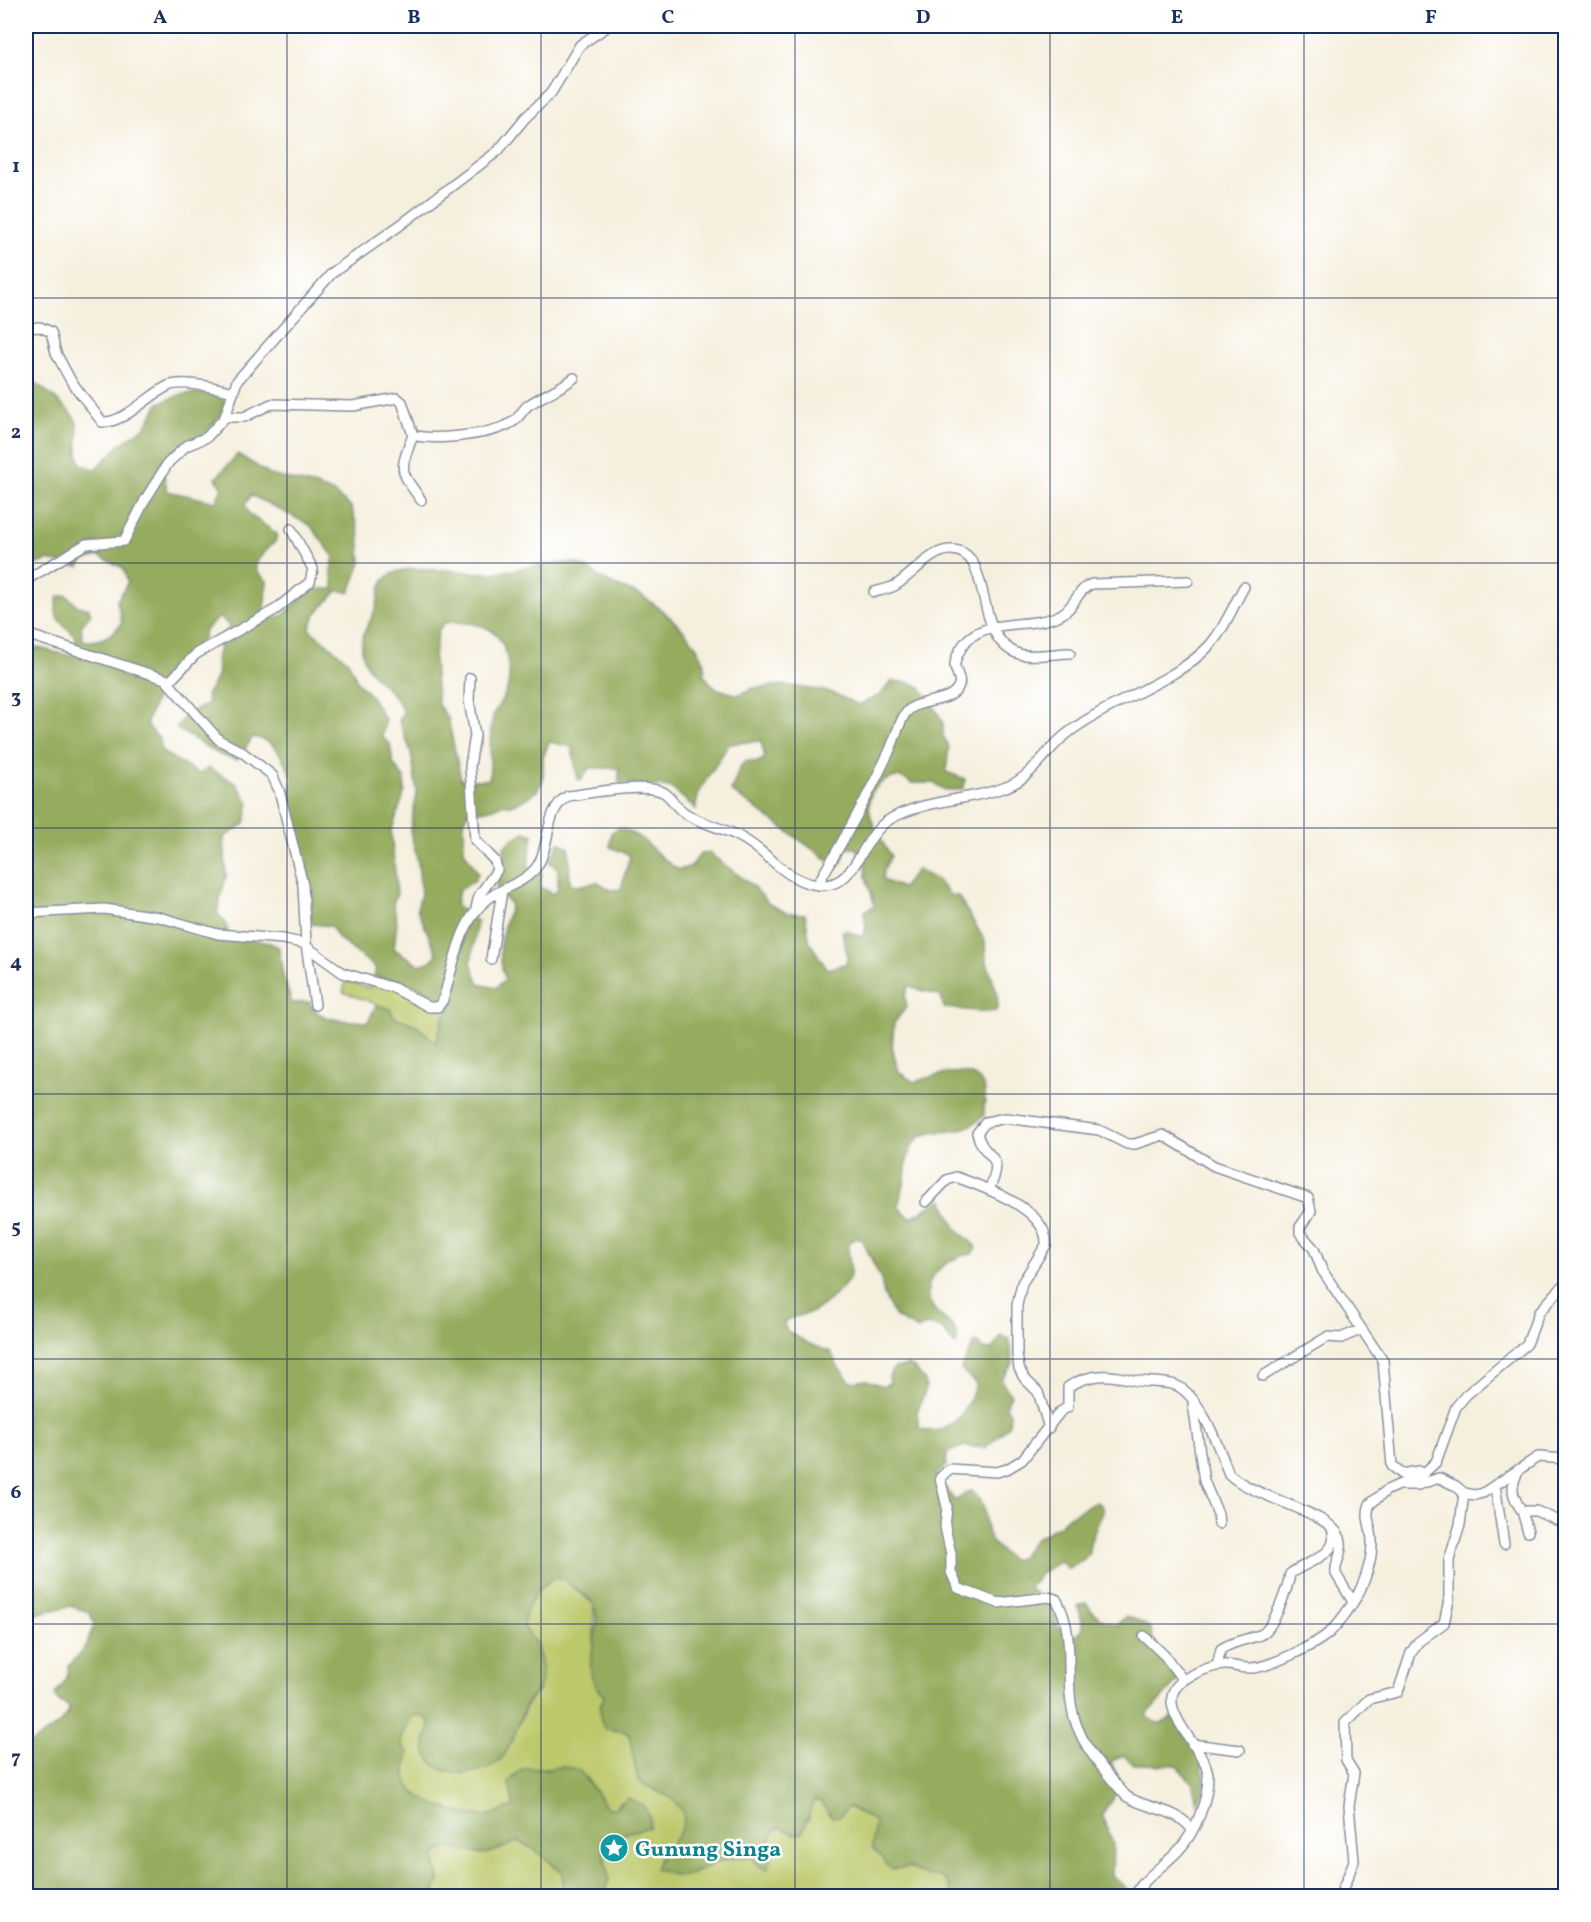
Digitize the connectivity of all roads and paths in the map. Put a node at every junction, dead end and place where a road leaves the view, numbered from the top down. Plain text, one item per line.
1 (608, 26) edge
2 (26, 328) edge
3 (574, 378) dead end
4 (234, 392) junction
5 (225, 417) junction
6 (413, 435) junction
7 (421, 500) dead end
8 (291, 529) dead end
9 (26, 580) edge
10 (1188, 581) dead end
11 (1244, 587) dead end
12 (874, 592) dead end
13 (991, 629) junction
14 (26, 633) edge
15 (1070, 653) dead end
16 (470, 678) dead end
17 (169, 682) junction
18 (818, 885) junction
19 (502, 891) junction
20 (476, 908) junction
21 (26, 913) edge
22 (306, 945) junction
23 (491, 959) dead end
24 (315, 1005) dead end
25 (989, 1190) junction
26 (926, 1202) dead end
27 (1566, 1283) edge
28 (1360, 1330) junction
29 (1263, 1376) dead end
30 (1192, 1398) junction
31 (1049, 1428) junction
32 (1566, 1459) edge
33 (1520, 1467) junction
34 (1430, 1468) junction
35 (1395, 1485) junction
36 (1494, 1485) junction
37 (1464, 1493) junction
38 (1522, 1511) junction
39 (1219, 1524) dead end
40 (1330, 1524) junction
41 (1566, 1524) edge
42 (1528, 1532) dead end
43 (1504, 1544) dead end
44 (1353, 1602) junction
45 (1144, 1636) dead end
46 (1217, 1665) junction
47 (1183, 1680) junction
48 (1192, 1744) junction
49 (1240, 1750) dead end
50 (1192, 1830) junction
51 (1135, 1896) edge
52 (1340, 1896) edge

1 - 4 street
2 - 4 street
3 - 6 street
4 - 5 street
5 - 6 street
5 - 9 street
6 - 7 street
8 - 17 street
10 - 13 street
11 - 18 street
12 - 13 street
13 - 15 street
13 - 18 street
14 - 17 street
16 - 20 street
17 - 22 street
18 - 19 street
19 - 20 street
19 - 23 street
20 - 22 street
21 - 22 street
22 - 24 street
25 - 26 street
25 - 28 street
25 - 31 street
27 - 34 street
28 - 29 street
28 - 34 street
30 - 31 street
30 - 39 street
30 - 40 street
31 - 50 street
32 - 33 street
33 - 36 street
33 - 38 street
34 - 35 street
35 - 37 street
35 - 44 street
36 - 37 street
36 - 43 street
37 - 52 street
38 - 41 street
38 - 42 street
40 - 44 street
40 - 46 street
44 - 46 street
45 - 47 street
46 - 47 street
47 - 48 street
48 - 49 street
48 - 50 street
50 - 51 street

